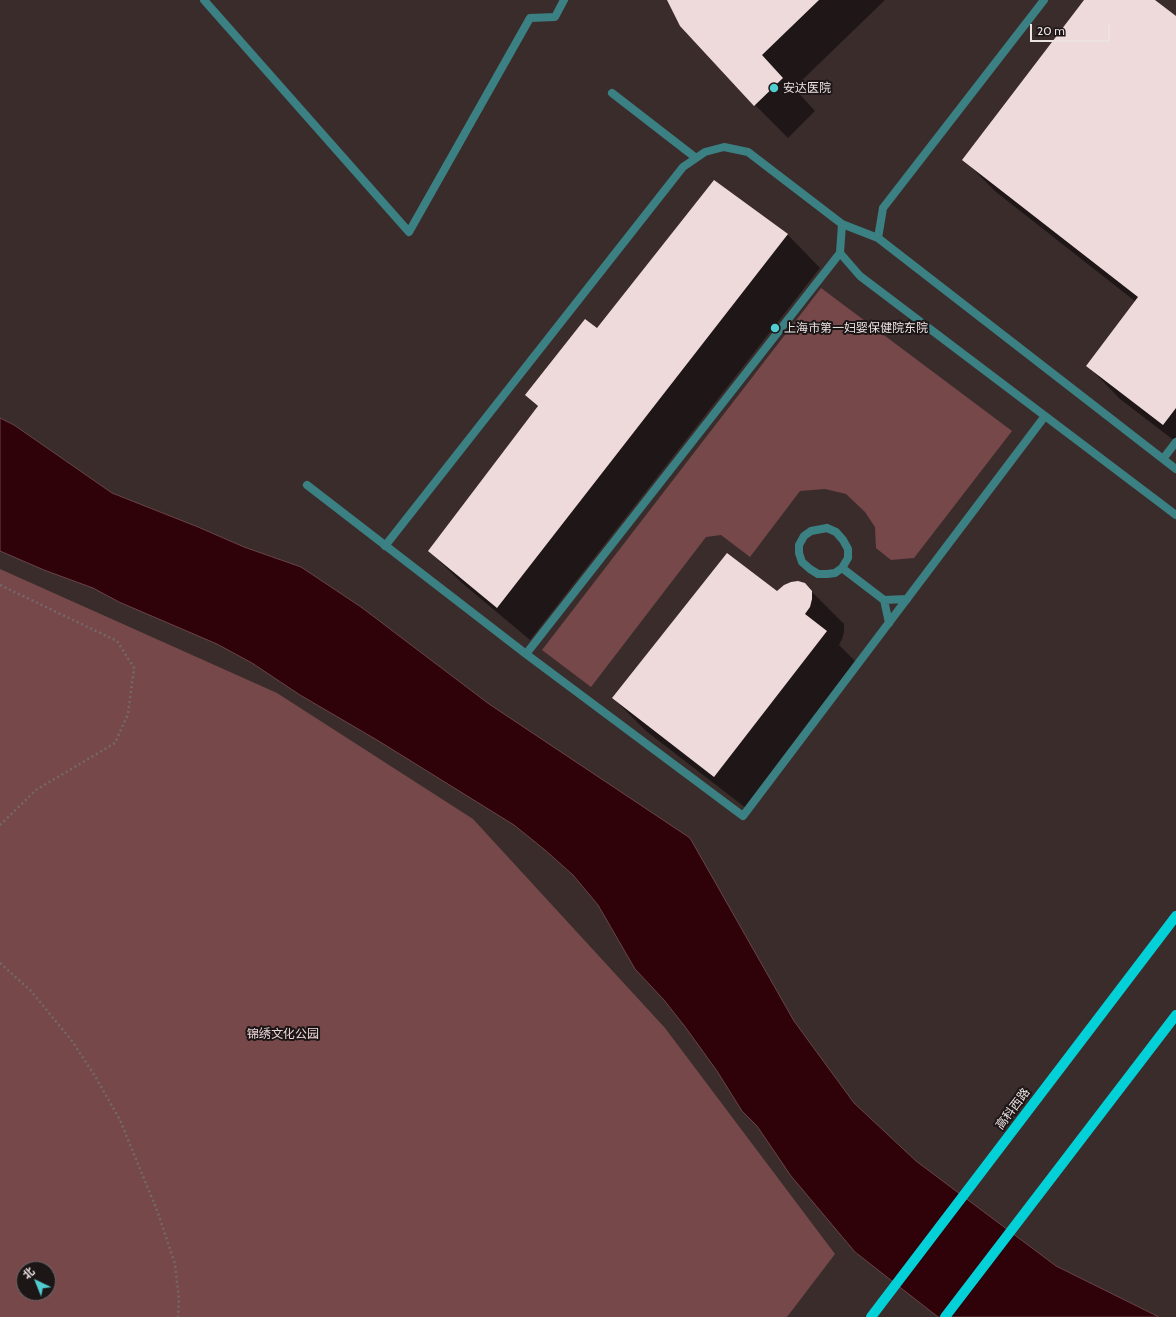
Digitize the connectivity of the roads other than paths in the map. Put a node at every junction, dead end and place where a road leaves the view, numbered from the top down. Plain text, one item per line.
1 (204, 0) edge
2 (564, 0) edge
3 (1044, 0) edge
4 (612, 93) dead end
5 (696, 158) junction
6 (842, 224) junction
7 (878, 238) junction
8 (840, 253) junction
9 (1045, 416) junction
10 (1176, 442) edge
11 (1163, 459) junction
12 (1176, 469) edge
13 (307, 486) dead end
14 (1176, 515) edge
15 (385, 546) junction
16 (842, 568) junction
17 (907, 599) junction
18 (884, 600) junction
19 (889, 623) junction
20 (526, 654) junction
21 (1176, 916) edge
22 (1176, 1016) edge
23 (870, 1317) edge
24 (945, 1317) edge

1 - 2 lane
3 - 7 lane
4 - 5 lane
5 - 6 lane
5 - 15 lane
6 - 7 lane
6 - 8 lane
7 - 11 lane
8 - 9 lane
8 - 20 lane
9 - 14 lane
9 - 17 lane
10 - 11 lane
11 - 12 lane
13 - 15 lane
15 - 20 lane
16 - 16 lane
16 - 18 lane
17 - 18 lane
17 - 19 lane
18 - 19 lane
19 - 20 lane
21 - 23 main road, 高科西路
22 - 24 main road

